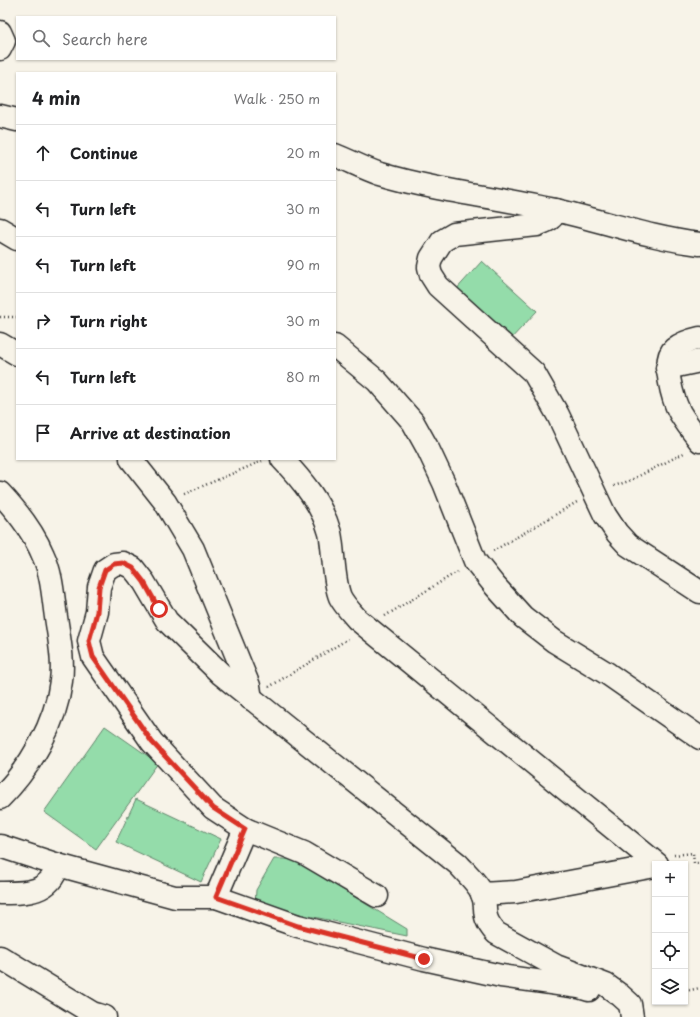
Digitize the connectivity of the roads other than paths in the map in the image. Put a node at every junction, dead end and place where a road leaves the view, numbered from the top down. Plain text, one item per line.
1 (0, 32) edge
2 (0, 49) edge
3 (0, 116) edge
4 (16, 120) edge
5 (336, 155) edge
6 (556, 210) junction
7 (0, 229) edge
8 (16, 238) edge
9 (700, 244) edge
10 (700, 338) edge
11 (0, 344) edge
12 (336, 347) edge
13 (16, 353) edge
14 (700, 360) edge
15 (667, 368) junction
16 (700, 441) edge
17 (132, 460) edge
18 (283, 460) edge
19 (0, 492) edge
20 (700, 592) edge
21 (93, 657) junction
22 (61, 671) junction
23 (251, 699) junction
24 (700, 738) edge
25 (0, 798) edge
26 (245, 829) junction
27 (0, 846) edge
28 (660, 861) edge
29 (58, 865) junction
30 (652, 865) edge
31 (0, 893) edge
32 (482, 894) junction
33 (377, 896) dead end
34 (216, 897) junction
35 (0, 957) edge
36 (630, 1013) edge
37 (105, 1017) edge

1 - 2 street
3 - 4 street
5 - 6 street
6 - 9 street
6 - 20 street
7 - 8 street
10 - 15 street
11 - 13 street
12 - 24 street
14 - 15 street
15 - 16 street
17 - 23 street
18 - 28 street
19 - 22 street
21 - 22 street
21 - 23 street
21 - 26 street
22 - 25 street
23 - 32 street
26 - 33 street
26 - 34 street
27 - 29 street
29 - 31 street
29 - 34 street
30 - 32 street
32 - 36 street
34 - 36 street
35 - 37 street

